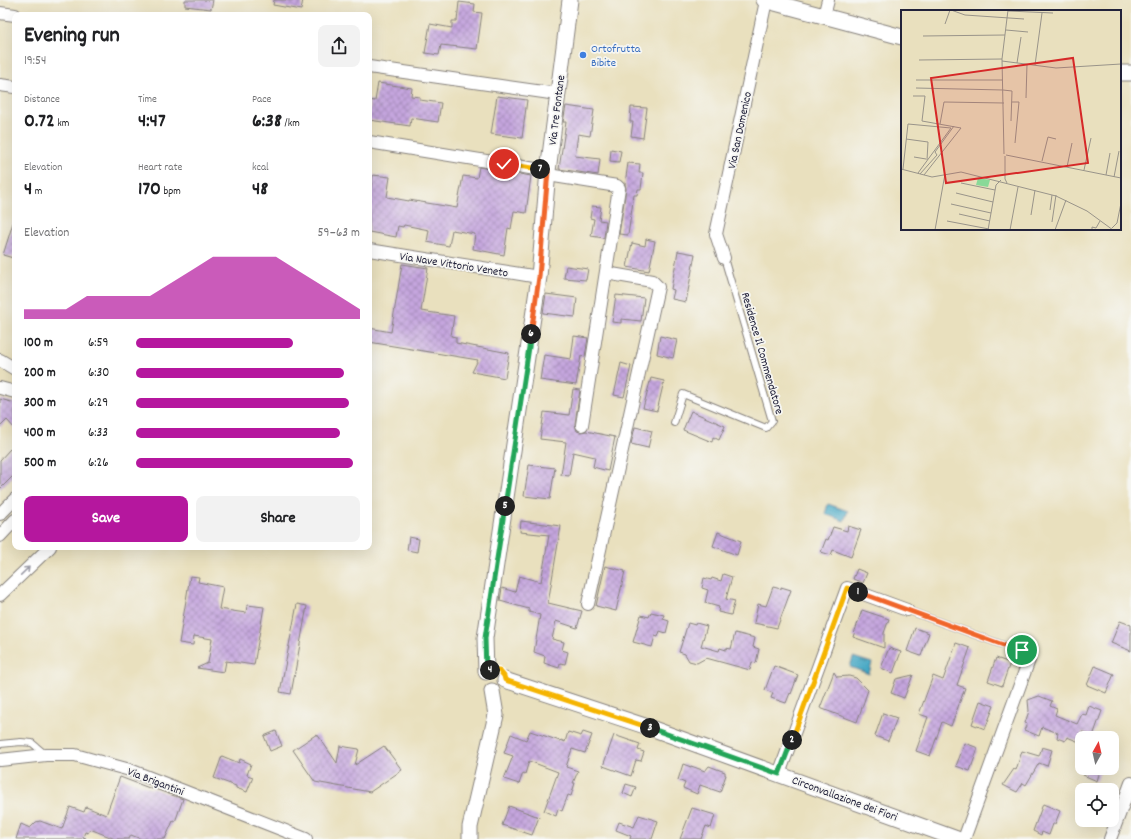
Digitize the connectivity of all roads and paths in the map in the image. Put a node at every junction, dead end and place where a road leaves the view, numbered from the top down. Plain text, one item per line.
1 (570, 0) edge
2 (765, 0) edge
3 (828, 0) edge
4 (0, 13) edge
5 (12, 15) edge
6 (824, 16) junction
7 (901, 37) edge
8 (372, 67) edge
9 (1121, 72) edge
10 (1131, 73) edge
11 (0, 85) edge
12 (12, 87) edge
13 (557, 94) junction
14 (372, 143) edge
15 (548, 173) junction
16 (372, 250) edge
17 (724, 258) joint
18 (606, 273) junction
19 (539, 277) junction
20 (0, 360) edge
21 (12, 367) edge
22 (0, 388) edge
23 (12, 391) edge
24 (674, 423) dead end
25 (582, 425) dead end
26 (12, 502) edge
27 (0, 514) edge
28 (12, 523) edge
29 (0, 536) edge
30 (47, 550) edge
31 (0, 595) edge
32 (588, 604) dead end
33 (907, 610) joint
34 (1029, 660) joint
35 (486, 672) junction
36 (505, 680) junction
37 (492, 691) junction
38 (0, 744) edge
39 (46, 755) junction
40 (2, 762) edge
41 (779, 774) junction
42 (1131, 783) edge
43 (468, 835) edge
44 (306, 839) edge
45 (957, 839) edge
46 (964, 839) edge
47 (1110, 839) edge

1 - 13 street, Via Tre Fontane
2 - 6 street, Via San Domenico
2 - 17 street, Via San Domenico
3 - 6 street
4 - 5 street
6 - 7 street, Via San Domenico
8 - 13 street
9 - 10 street
11 - 12 street
13 - 15 street, Via Tre Fontane
14 - 15 street
15 - 18 street
15 - 19 street, Via Tre Fontane
16 - 19 street, Via Nave Vittorio Veneto
17 - 24 lane, Residence Il Commendatore
18 - 25 street
18 - 32 street
19 - 35 street, Via Tre Fontane
20 - 21 street
22 - 23 street
26 - 27 street
28 - 29 street
31 -> 30 street
33 - 34 lane
33 - 41 street
34 - 46 street
35 - 36 street
35 - 37 street
36 - 37 street
36 - 41 street, Circonvallazione dei Fiori
37 - 43 street
38 - 39 lane
39 - 40 street, Via Brigantini
39 - 44 street, Via Brigantini
41 - 45 street, Circonvallazione dei Fiori
42 - 47 street

